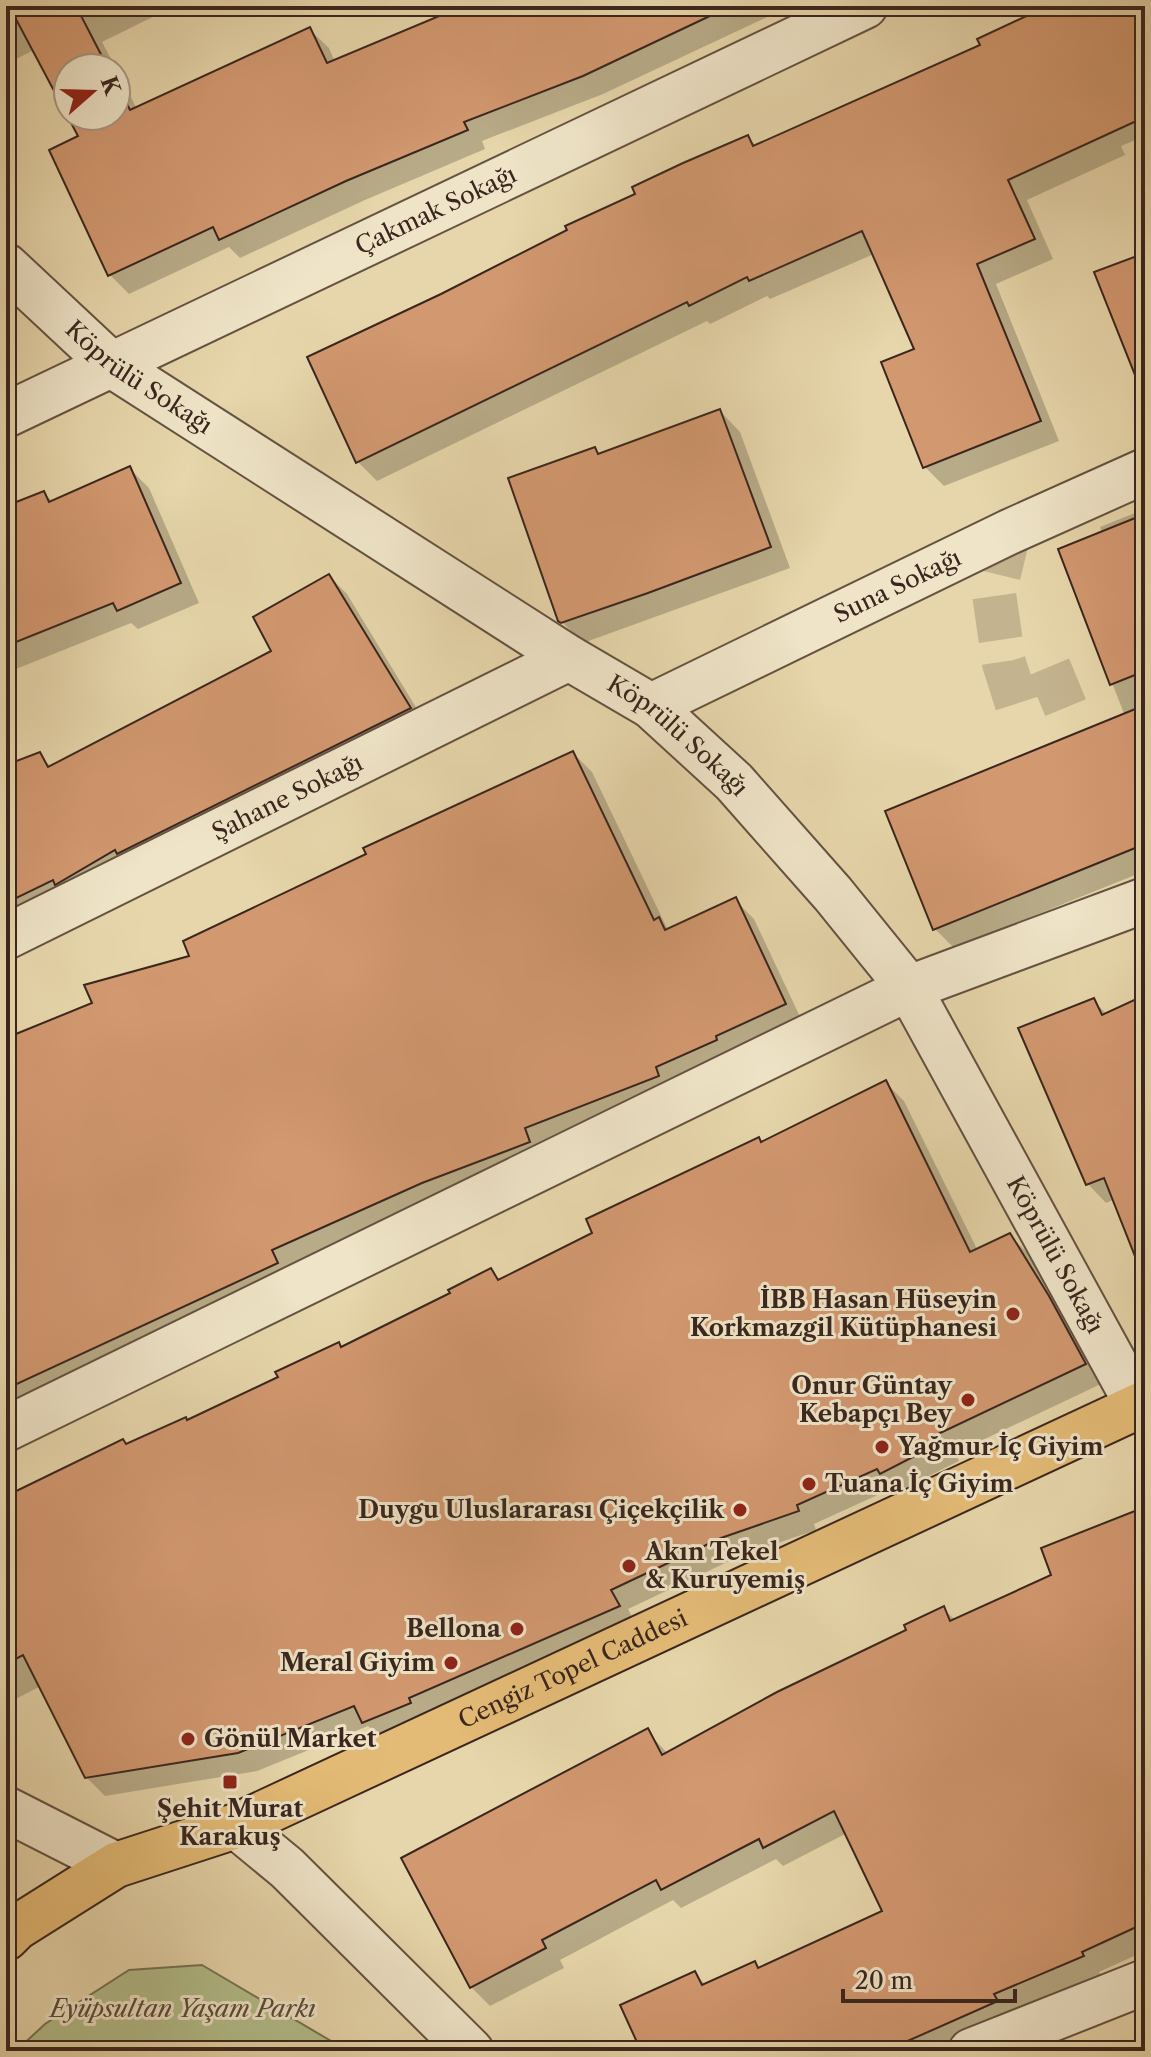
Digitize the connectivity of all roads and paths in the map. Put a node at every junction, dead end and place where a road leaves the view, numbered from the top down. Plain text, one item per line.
1 (865, 6) edge
2 (6, 266) edge
3 (113, 366) junction
4 (6, 415) edge
5 (1145, 471) edge
6 (569, 658) junction
7 (651, 706) junction
8 (1145, 900) edge
9 (6, 937) edge
10 (909, 988) junction
11 (1142, 1405) edge
12 (6, 1429) edge
13 (6, 1809) edge
14 (236, 1826) junction
15 (116, 1865) junction
16 (6, 1938) edge
17 (1145, 1982) edge
18 (471, 2051) edge
19 (971, 2051) edge

1 - 3 street, Çakmak Sokağı
2 - 3 street, Köprülü Sokağı
3 - 4 street, Çakmak Sokağı
3 - 6 street, Köprülü Sokağı
5 - 7 street, Suna Sokağı
6 - 7 street, Köprülü Sokağı
6 - 9 street, Şahane Sokağı
7 - 10 street, Köprülü Sokağı
8 - 10 street
10 - 11 street, Köprülü Sokağı
10 - 12 street
11 - 14 main road, Cengiz Topel Caddesi
13 - 15 street
14 - 15 main road, Cengiz Topel Caddesi
14 - 18 street
15 - 16 main road, Cengiz Topel Caddesi
17 - 19 street

